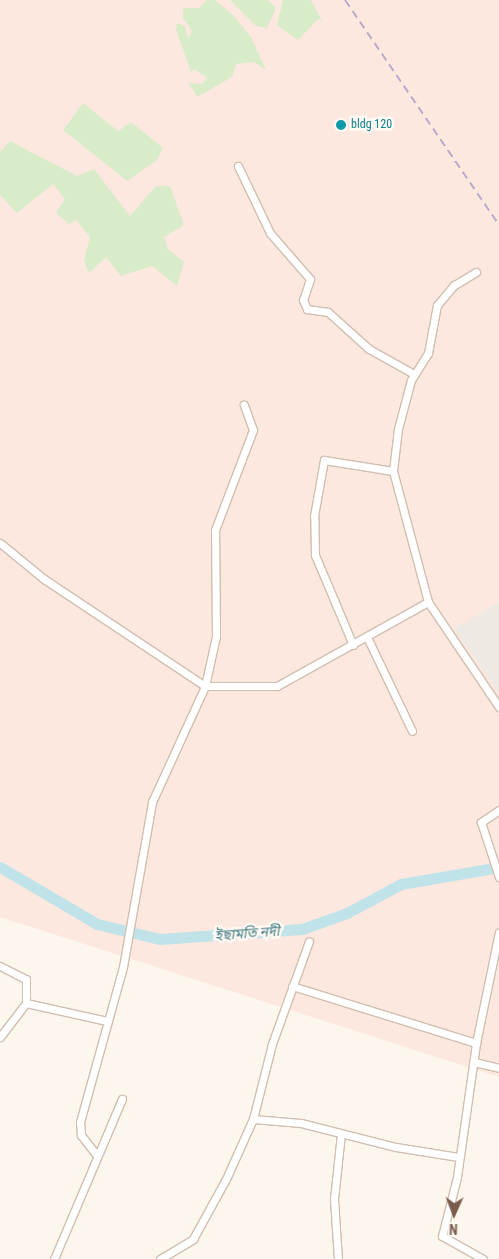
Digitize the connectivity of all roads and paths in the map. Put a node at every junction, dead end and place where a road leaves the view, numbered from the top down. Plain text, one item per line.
1 (238, 166) dead end
2 (476, 272) dead end
3 (414, 374) junction
4 (244, 405) dead end
5 (393, 471) junction
6 (0, 543) edge
7 (428, 602) junction
8 (367, 637) junction
9 (353, 645) junction
10 (205, 686) junction
11 (499, 706) edge
12 (412, 731) dead end
13 (499, 810) edge
14 (499, 877) edge
15 (499, 932) edge
16 (309, 941) dead end
17 (0, 966) edge
18 (292, 986) junction
19 (26, 1003) junction
20 (107, 1021) junction
21 (0, 1037) edge
22 (476, 1043) junction
23 (474, 1062) junction
24 (499, 1068) edge
25 (122, 1099) dead end
26 (253, 1119) junction
27 (341, 1134) junction
28 (96, 1153) junction
29 (458, 1157) junction
30 (54, 1259) edge
31 (160, 1259) edge
32 (338, 1259) edge
33 (483, 1259) edge

1 - 3 street
2 - 3 street
3 - 5 street
4 - 10 street
5 - 7 street
5 - 9 street
6 - 10 street
7 - 8 street
7 - 11 street
8 - 9 street
8 - 12 street
9 - 10 street
10 - 20 street
13 - 14 street
15 - 22 street
16 - 18 street
17 - 19 street
18 - 22 street
18 - 26 street
19 - 20 street
19 - 21 street
20 - 28 street
22 - 23 street
23 - 24 street
23 - 29 street
25 - 28 street
26 - 27 street
26 - 31 street
27 - 29 street
27 - 32 street
28 - 30 street
29 - 33 street

